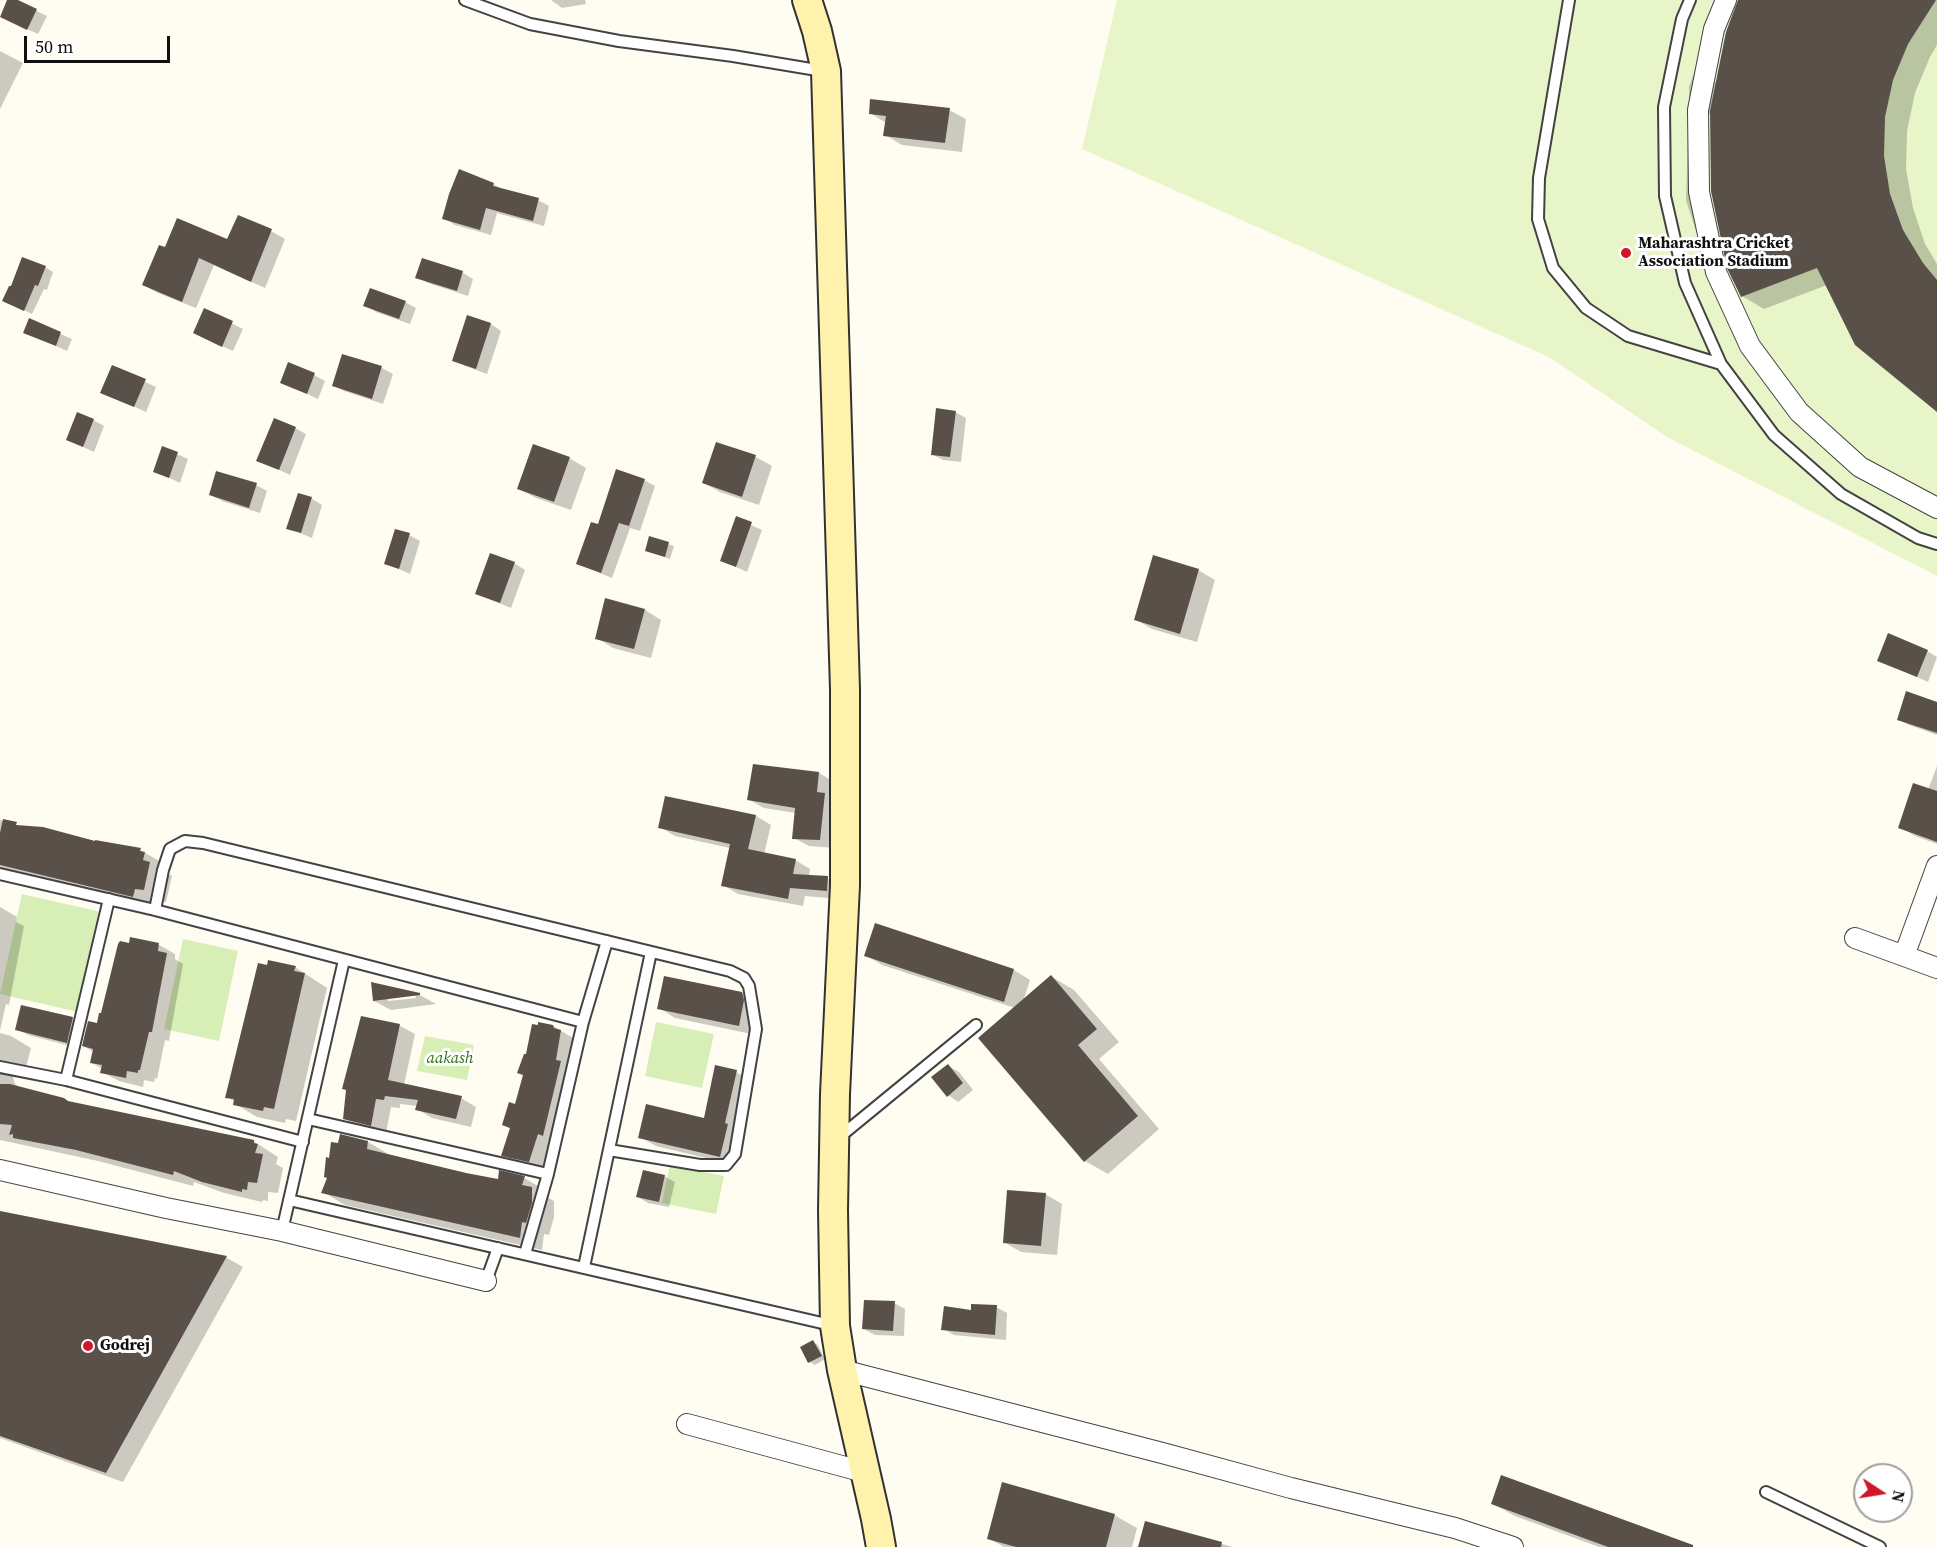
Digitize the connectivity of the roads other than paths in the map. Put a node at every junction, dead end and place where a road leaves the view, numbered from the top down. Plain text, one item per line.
1 (465, 0) edge
2 (807, 0) edge
3 (1569, 0) edge
4 (1690, 0) edge
5 (1726, 0) edge
6 (826, 72) junction
7 (1721, 364) junction
8 (1937, 508) edge
9 (1937, 544) edge
10 (1937, 866) edge
11 (0, 874) edge
12 (109, 899) junction
13 (155, 910) junction
14 (1855, 938) dead end
15 (607, 941) junction
16 (651, 952) junction
17 (1904, 956) junction
18 (344, 960) junction
19 (1937, 969) edge
20 (583, 1022) junction
21 (976, 1025) dead end
22 (0, 1067) edge
23 (66, 1080) junction
24 (308, 1119) junction
25 (303, 1142) junction
26 (834, 1142) junction
27 (609, 1150) junction
28 (0, 1170) edge
29 (548, 1174) junction
30 (289, 1200) junction
31 (282, 1231) junction
32 (498, 1248) junction
33 (525, 1254) junction
34 (584, 1267) junction
35 (486, 1281) joint
36 (835, 1326) junction
37 (842, 1370) junction
38 (687, 1424) dead end
39 (864, 1472) junction
40 (1766, 1492) dead end
41 (882, 1534) edge
42 (1513, 1547) edge
43 (1880, 1547) edge

1 - 6 lane
2 - 6 street
3 - 7 lane
4 - 7 lane
5 - 8 street
6 - 26 street
7 - 9 lane
10 - 17 street
11 - 12 lane
12 - 13 lane
12 - 23 lane
13 - 15 lane
13 - 18 lane
14 - 17 street
15 - 16 lane
15 - 20 lane
16 - 27 lane
16 - 27 lane
17 - 19 street
18 - 20 lane
18 - 24 lane
20 - 29 lane
21 - 26 lane
22 - 23 lane
23 - 25 lane
24 - 25 lane
24 - 29 lane
25 - 30 lane
26 - 36 street
27 - 34 lane
28 - 31 street
29 - 33 lane
30 - 31 lane
30 - 32 lane
31 - 35 street
32 - 33 lane
32 - 35 lane
33 - 34 lane
34 - 36 lane
36 - 37 street
37 - 39 street
37 - 42 street
38 - 39 street
39 - 41 street
40 - 43 lane

